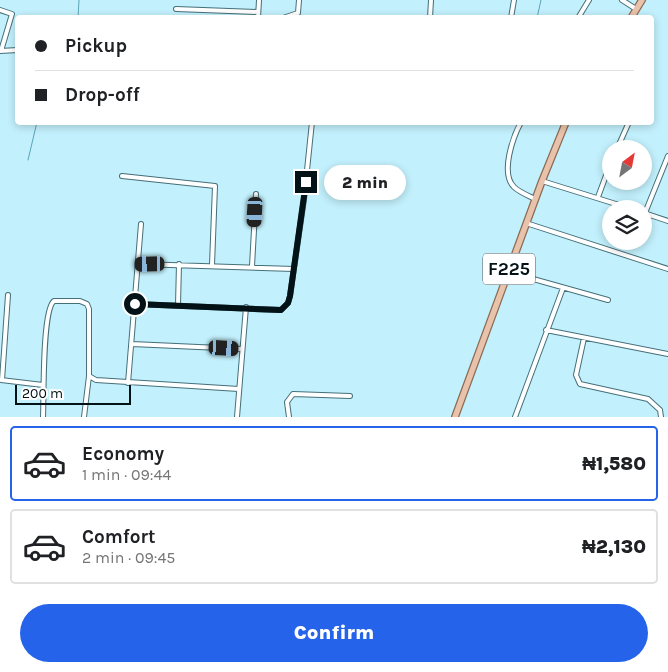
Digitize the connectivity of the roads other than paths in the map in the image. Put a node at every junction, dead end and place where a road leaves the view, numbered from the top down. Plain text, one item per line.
1 (259, 0) edge
2 (299, 0) edge
3 (431, 0) edge
4 (514, 0) edge
5 (589, 0) edge
6 (622, 0) edge
7 (642, 0) edge
8 (176, 9) dead end
9 (0, 10) edge
10 (636, 10) junction
11 (258, 15) edge
12 (292, 15) edge
13 (430, 15) edge
14 (512, 15) edge
15 (580, 15) edge
16 (633, 15) edge
17 (15, 50) edge
18 (1, 51) edge
19 (312, 125) edge
20 (520, 125) edge
21 (565, 125) edge
22 (628, 125) edge
23 (621, 140) edge
24 (668, 156) edge
25 (122, 176) dead end
26 (542, 181) junction
27 (602, 187) edge
28 (256, 194) dead end
29 (598, 198) junction
30 (535, 199) junction
31 (604, 200) edge
32 (649, 200) edge
33 (652, 215) edge
34 (668, 220) edge
35 (526, 223) junction
36 (141, 224) dead end
37 (139, 264) junction
38 (180, 264) junction
39 (212, 265) junction
40 (252, 266) junction
41 (294, 269) junction
42 (668, 269) edge
43 (508, 272) junction
44 (563, 288) junction
45 (8, 295) dead end
46 (608, 300) dead end
47 (135, 304) junction
48 (178, 305) junction
49 (246, 307) junction
50 (546, 330) junction
51 (584, 338) junction
52 (2, 339) edge
53 (132, 344) junction
54 (242, 349) junction
55 (668, 354) edge
56 (89, 376) junction
57 (1, 380) edge
58 (128, 383) junction
59 (43, 385) junction
60 (239, 389) junction
61 (350, 396) dead end
62 (43, 417) edge
63 (84, 417) edge
64 (237, 417) edge
65 (289, 417) edge
66 (455, 417) edge
67 (515, 417) edge
68 (661, 417) edge

1 - 11 street
2 - 12 street
3 - 13 street
4 - 14 street
5 - 15 street
6 - 10 street
7 - 10 main road
8 - 11 street
9 - 18 street
10 - 16 main road
17 - 18 street
19 - 41 street
20 - 30 street
21 - 26 main road, F225
22 - 23 street
24 - 32 street
25 - 39 street
26 - 29 street
26 - 30 main road, F225
27 - 29 street
28 - 40 street
29 - 31 street
30 - 35 main road, F225
33 - 34 street
35 - 42 street
35 - 43 main road, F225
36 - 37 street
37 - 38 street
37 - 47 street
38 - 39 street
38 - 48 street
39 - 40 street
40 - 41 street
41 - 49 street
43 - 44 street
43 - 66 main road, F225
44 - 46 street
44 - 50 street
45 - 52 street
47 - 48 street
47 - 53 street
48 - 49 street
49 - 54 street
50 - 51 street
50 - 67 street
51 - 55 street
51 - 68 street
52 - 57 street
53 - 54 street
53 - 58 street
54 - 60 street
56 - 58 street
56 - 59 street
56 - 63 street
57 - 59 street
58 - 60 street
59 - 62 street
60 - 64 street
61 - 65 street

